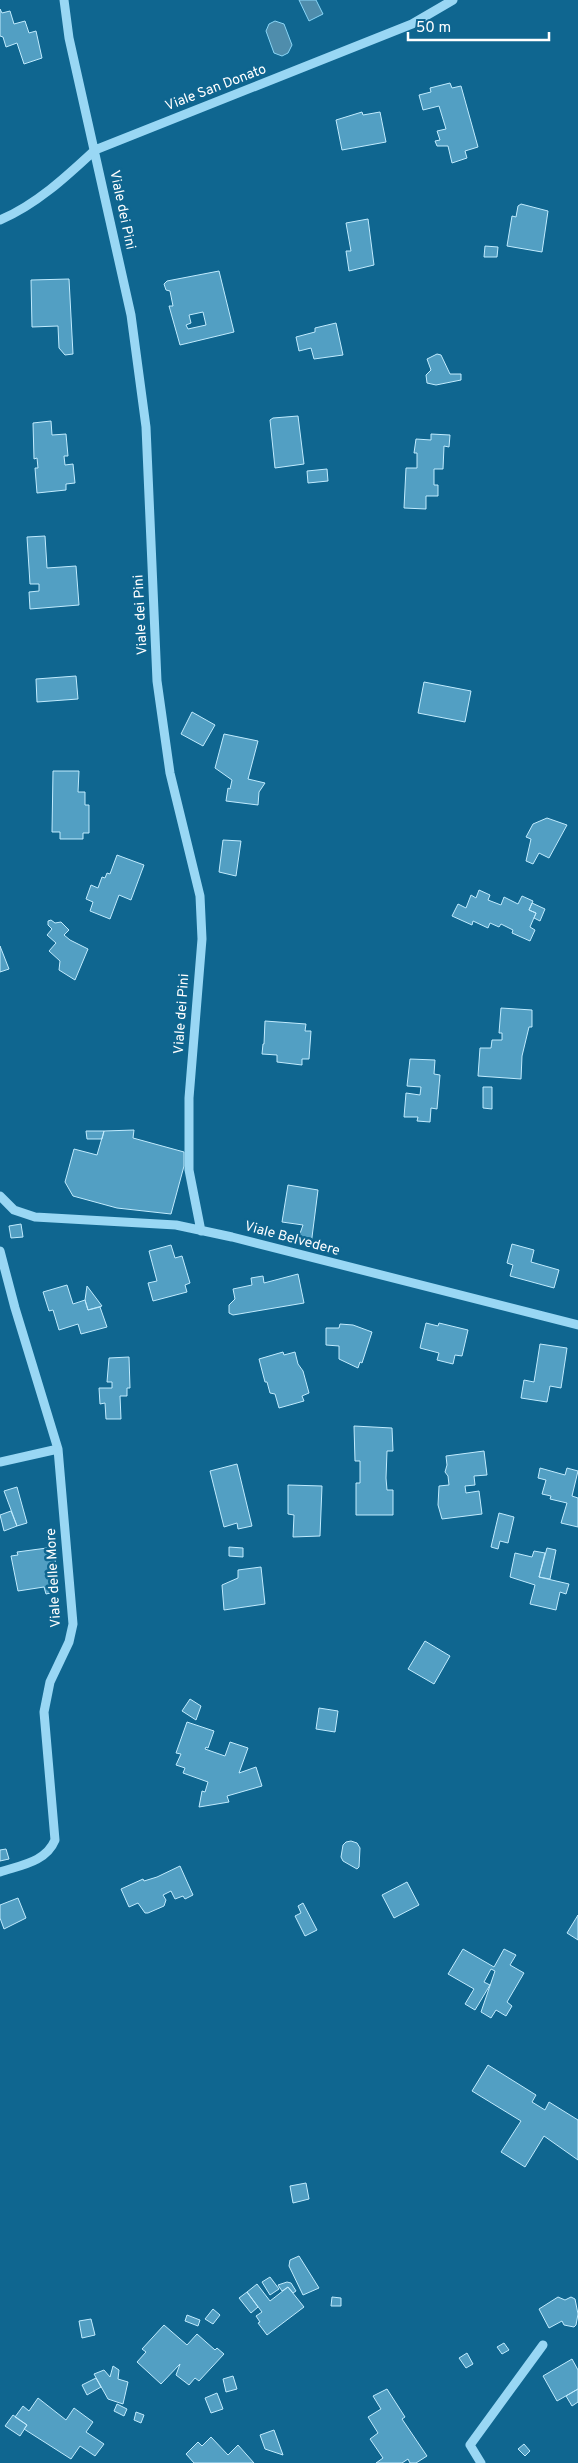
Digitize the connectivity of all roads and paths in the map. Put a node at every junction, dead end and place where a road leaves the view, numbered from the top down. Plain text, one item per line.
1 (64, 0) edge
2 (453, 0) edge
3 (95, 150) junction
4 (0, 220) edge
5 (0, 1196) edge
6 (201, 1231) junction
7 (0, 1251) edge
8 (578, 1325) edge
9 (58, 1449) junction
10 (0, 1462) edge
11 (0, 1872) edge
12 (544, 2345) dead end
13 (481, 2463) edge

1 - 3 street, Viale dei Pini
2 - 3 street, Viale San Donato
3 - 4 street, Viale San Donato
3 - 6 street, Viale dei Pini
5 - 6 street, Viale Belvedere
6 - 8 street, Viale Belvedere
7 - 9 street, Viale delle More
9 - 10 street
9 - 11 street, Viale delle More
12 - 13 street

